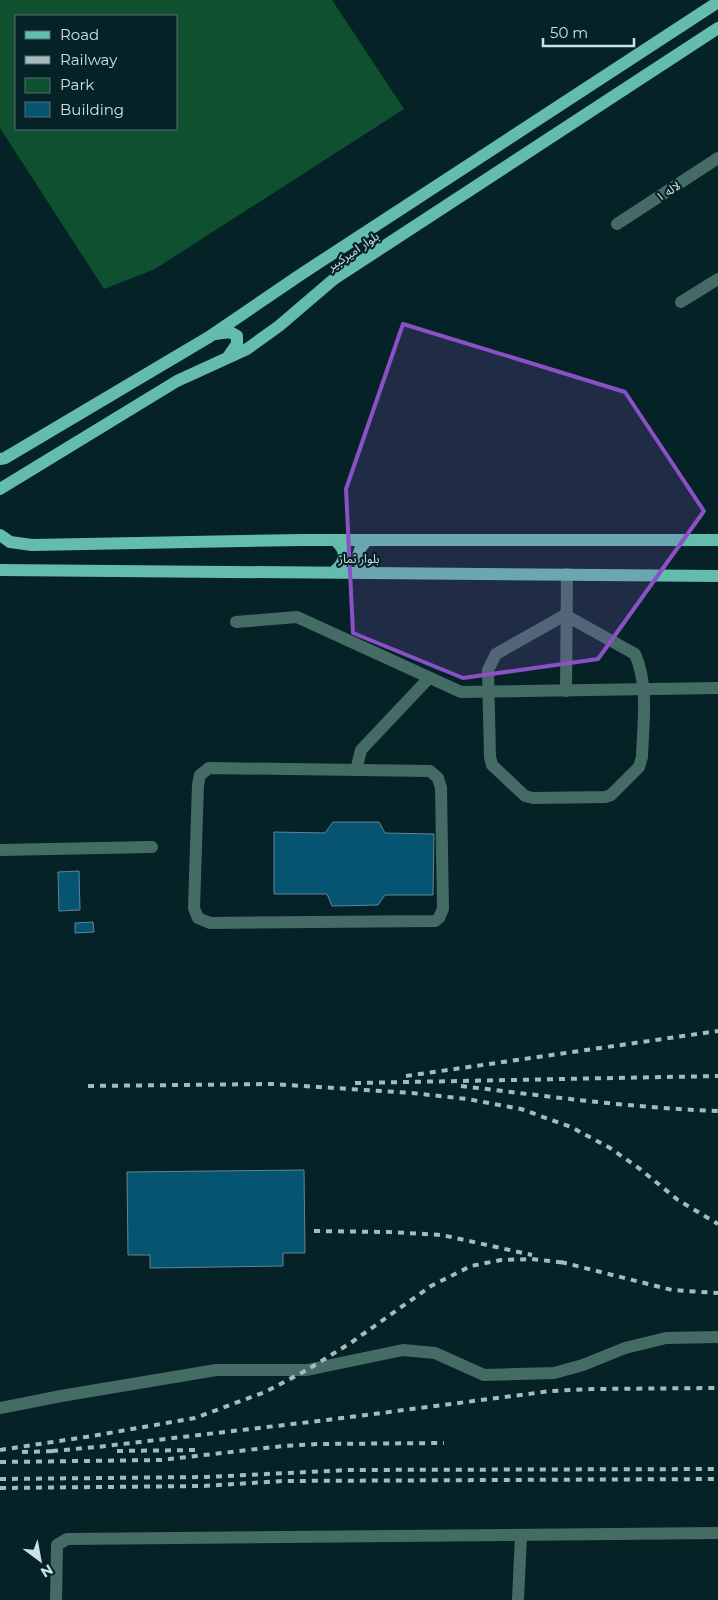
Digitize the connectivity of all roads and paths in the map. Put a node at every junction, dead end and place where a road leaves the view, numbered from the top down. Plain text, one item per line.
1 (718, 2) edge
2 (718, 28) edge
3 (507, 140) junction
4 (519, 158) junction
5 (718, 158) edge
6 (617, 224) dead end
7 (718, 279) edge
8 (681, 302) dead end
9 (209, 337) junction
10 (226, 359) junction
11 (0, 459) edge
12 (0, 489) edge
13 (0, 535) edge
14 (335, 540) junction
15 (367, 540) junction
16 (718, 540) edge
17 (0, 570) edge
18 (335, 571) junction
19 (372, 572) junction
20 (567, 574) junction
21 (718, 576) edge
22 (565, 615) junction
23 (236, 622) dead end
24 (429, 678) junction
25 (718, 688) edge
26 (643, 689) junction
27 (566, 691) junction
28 (488, 692) junction
29 (356, 770) junction
30 (152, 847) dead end
31 (0, 850) edge
32 (718, 1337) edge
33 (0, 1408) edge
34 (718, 1533) edge
35 (521, 1535) junction
36 (56, 1600) edge
37 (518, 1600) edge

1 - 3 main road, بلوار امیرکبیر
2 - 4 main road, بلوار امیرکبیر
3 - 4 main road
3 - 9 main road, بلوار امیرکبیر
4 - 10 main road, بلوار امیرکبیر
5 - 6 street, لاله ۱
7 - 8 street
9 - 10 main road
9 - 11 main road, بلوار امیرکبیر
10 - 12 main road, بلوار امیرکبیر
13 - 14 main road, بلوار نماز
14 - 15 main road, بلوار نماز
14 - 18 main road
15 - 16 main road, بلوار نماز
15 - 19 main road
17 - 18 main road, بلوار نماز
18 - 19 main road, بلوار نماز
19 - 20 main road, بلوار نماز
20 - 21 main road, بلوار نماز
20 - 22 street
22 - 26 street
22 - 27 street
22 - 28 street
23 - 24 street
24 - 28 street
24 - 29 street
25 - 26 street
26 - 27 street
26 - 28 street
27 - 28 street
29 - 29 street
30 - 31 street
32 - 33 street
34 - 35 street
35 - 36 street
35 - 37 street

